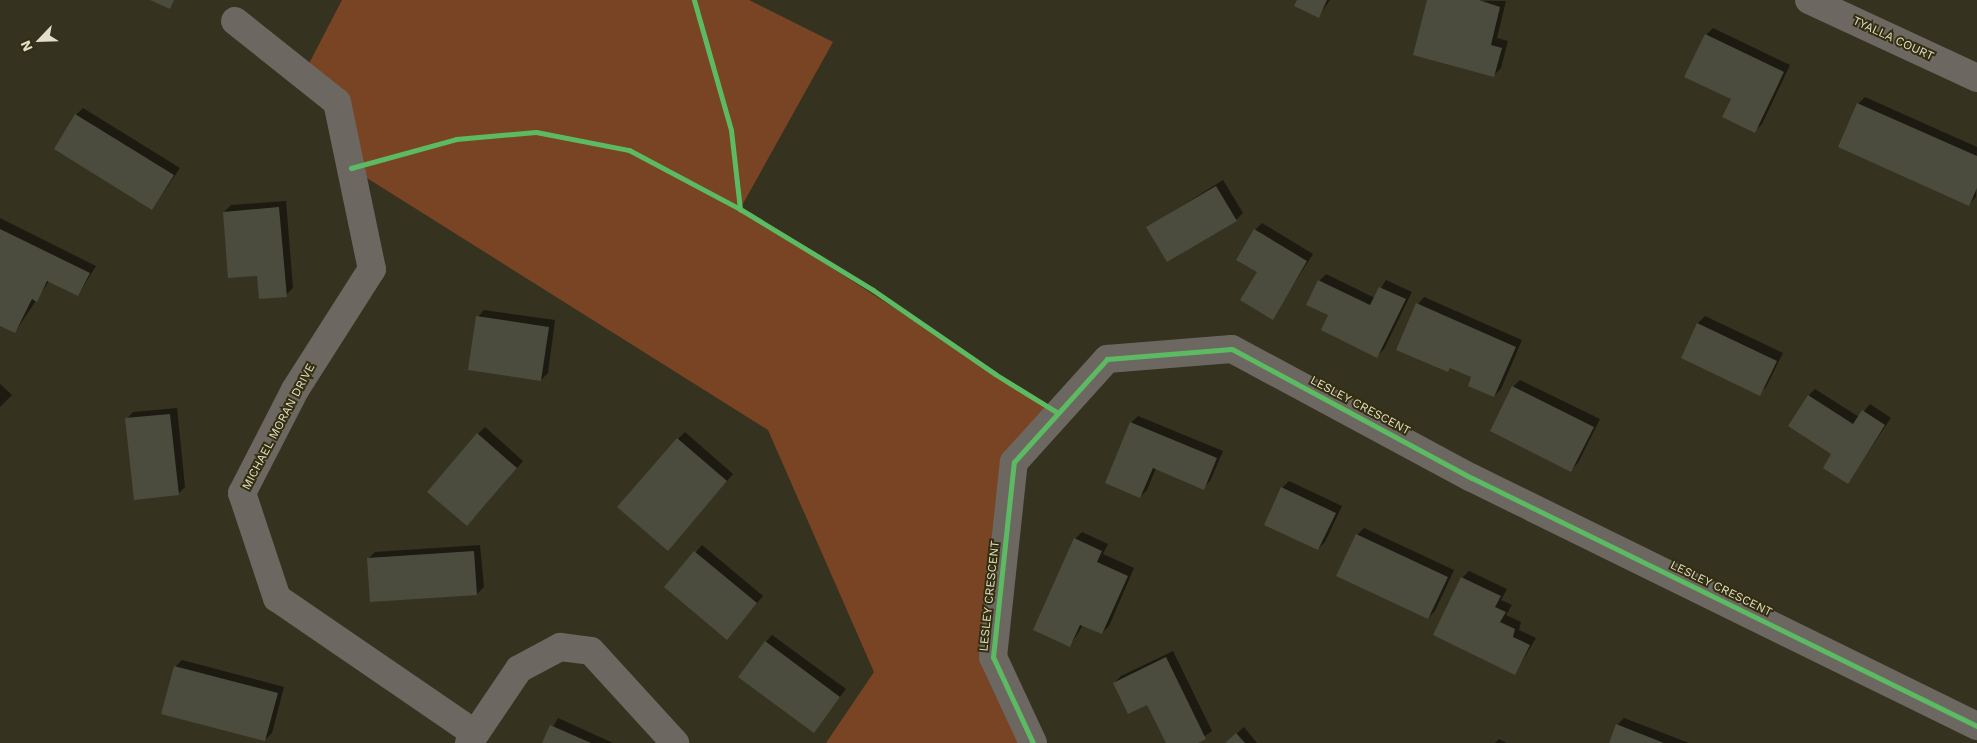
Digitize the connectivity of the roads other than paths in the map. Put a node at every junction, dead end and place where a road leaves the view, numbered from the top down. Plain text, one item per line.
1 (1809, 0) edge
2 (235, 21) dead end
3 (1977, 78) edge
4 (1977, 726) edge
5 (472, 738) edge
6 (675, 743) edge
7 (1033, 743) edge

1 - 3 street, TYALLA COURT
2 - 5 street, MICHAEL MORAN DRIVE
4 - 7 street, LESLEY CRESCENT
5 - 6 street

